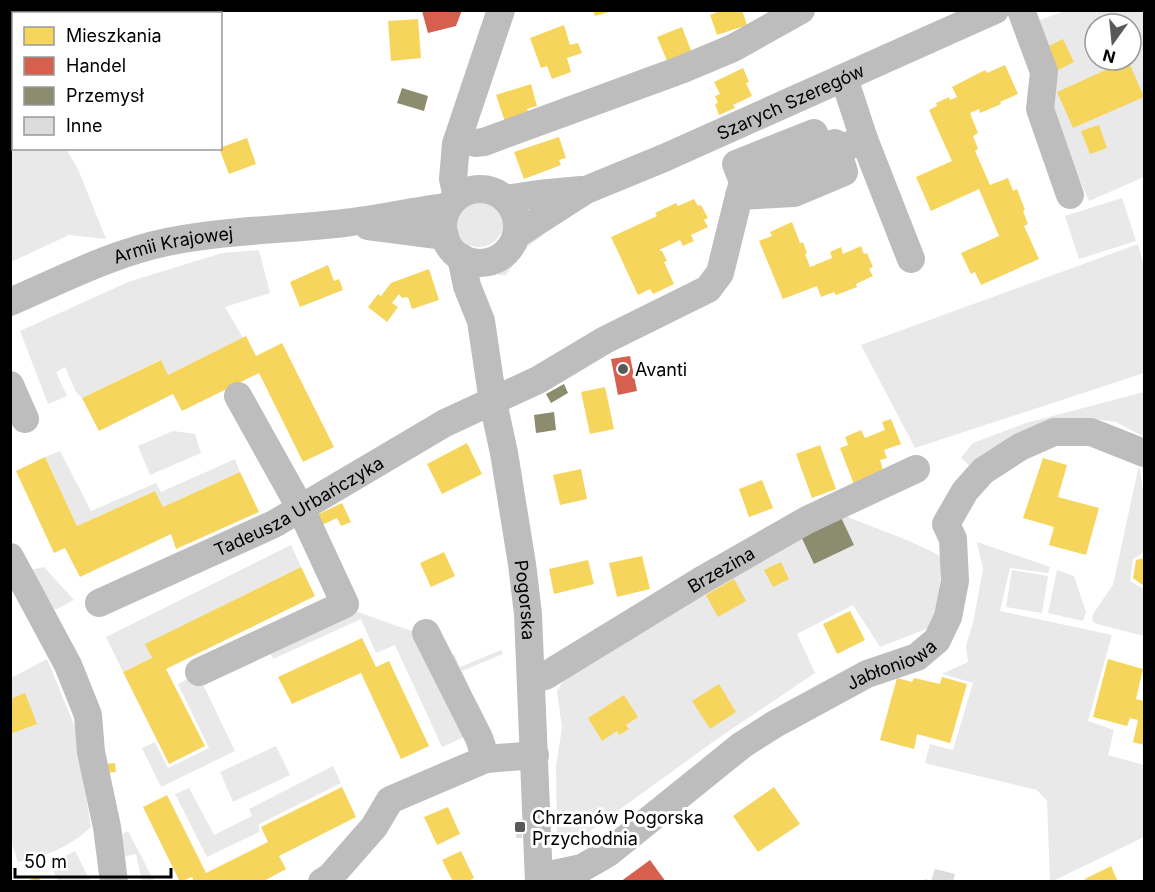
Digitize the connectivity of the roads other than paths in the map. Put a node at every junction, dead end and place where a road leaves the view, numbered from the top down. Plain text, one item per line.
1 (501, 10) edge
2 (801, 10) edge
3 (994, 10) edge
4 (1021, 10) edge
5 (844, 78) junction
6 (470, 102) junction
7 (864, 139) junction
8 (474, 143) junction
9 (586, 190) junction
10 (1070, 195) dead end
11 (473, 198) junction
12 (345, 223) junction
13 (516, 235) junction
14 (453, 247) junction
15 (911, 260) dead end
16 (491, 261) junction
17 (10, 302) edge
18 (482, 321) junction
19 (10, 386) edge
20 (238, 396) dead end
21 (493, 402) junction
22 (25, 418) dead end
23 (1144, 453) edge
24 (916, 469) dead end
25 (301, 509) junction
26 (10, 557) edge
27 (99, 603) dead end
28 (426, 633) dead end
29 (199, 672) dead end
30 (531, 680) junction
31 (535, 755) junction
32 (486, 759) junction
33 (539, 879) edge
34 (114, 882) edge
35 (322, 882) edge

1 - 6 street
2 - 8 street
3 - 5 street, Szarych Szeregów
4 - 10 street
5 - 7 street
5 - 9 street, Szarych Szeregów
6 - 8 street
6 - 11 street
7 - 15 street
7 - 21 street, Tadeusza Urbańczyka
8 - 11 street
9 - 11 street, Szarych Szeregów
9 - 13 street, Szarych Szeregów
11 - 12 street, Armii Krajowej
11 - 13 street
11 - 14 street
12 - 14 street, Armii Krajowej
12 - 17 street, Armii Krajowej
13 - 16 street
14 - 16 street
14 - 18 street, Pogorska
16 - 18 street, Pogorska
18 - 21 street, Pogorska
19 - 22 street
20 - 25 street
21 - 25 street, Tadeusza Urbańczyka
21 - 30 street, Pogorska
23 - 33 street, Jabłoniowa
24 - 30 street, Brzezina
25 - 27 street, Tadeusza Urbańczyka
25 - 29 street
26 - 34 street
28 - 32 street
30 - 31 street, Pogorska
31 - 32 street
31 - 33 street, Pogorska
32 - 35 street

